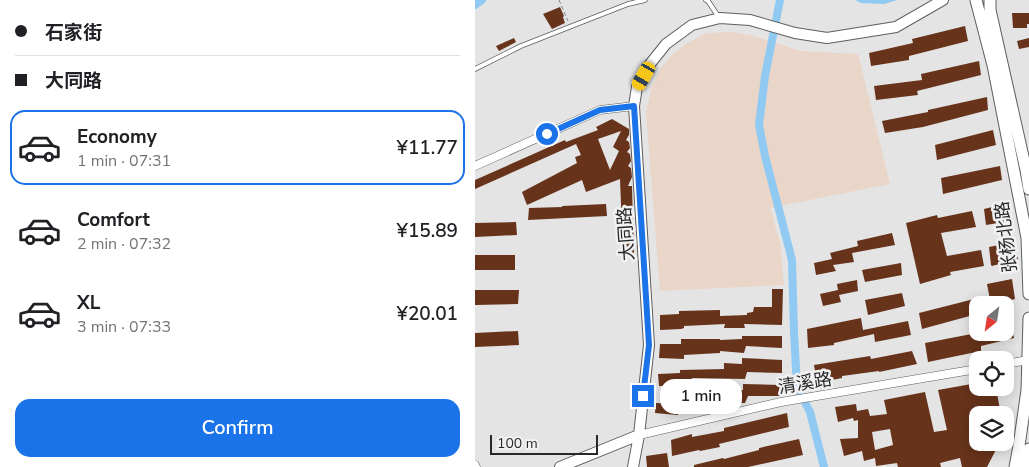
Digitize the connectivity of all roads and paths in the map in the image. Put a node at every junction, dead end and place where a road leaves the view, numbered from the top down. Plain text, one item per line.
1 (559, 0) edge
2 (645, 0) edge
3 (706, 0) edge
4 (943, 0) edge
5 (976, 0) edge
6 (990, 0) edge
7 (719, 18) junction
8 (570, 27) junction
9 (475, 69) edge
10 (634, 106) junction
11 (475, 166) edge
12 (1029, 190) edge
13 (1029, 294) edge
14 (1029, 318) edge
15 (1028, 360) edge
16 (1014, 362) edge
17 (969, 370) edge
18 (639, 435) junction
19 (1029, 449) edge
20 (560, 467) edge
21 (633, 467) edge
22 (1015, 467) edge
23 (1025, 467) edge

1 - 8 path
2 - 8 lane
3 - 7 lane
4 - 7 street, 大同路
5 - 13 main road, 张杨北路
6 - 12 main road, 张杨北路
7 - 10 street, 大同路
8 - 9 lane
10 - 11 street
10 - 18 street, 大同路
14 - 15 main road
15 - 16 street
15 - 22 main road
17 - 18 street, 清溪路
18 - 20 street
18 - 21 street, 大同路
19 - 23 main road

